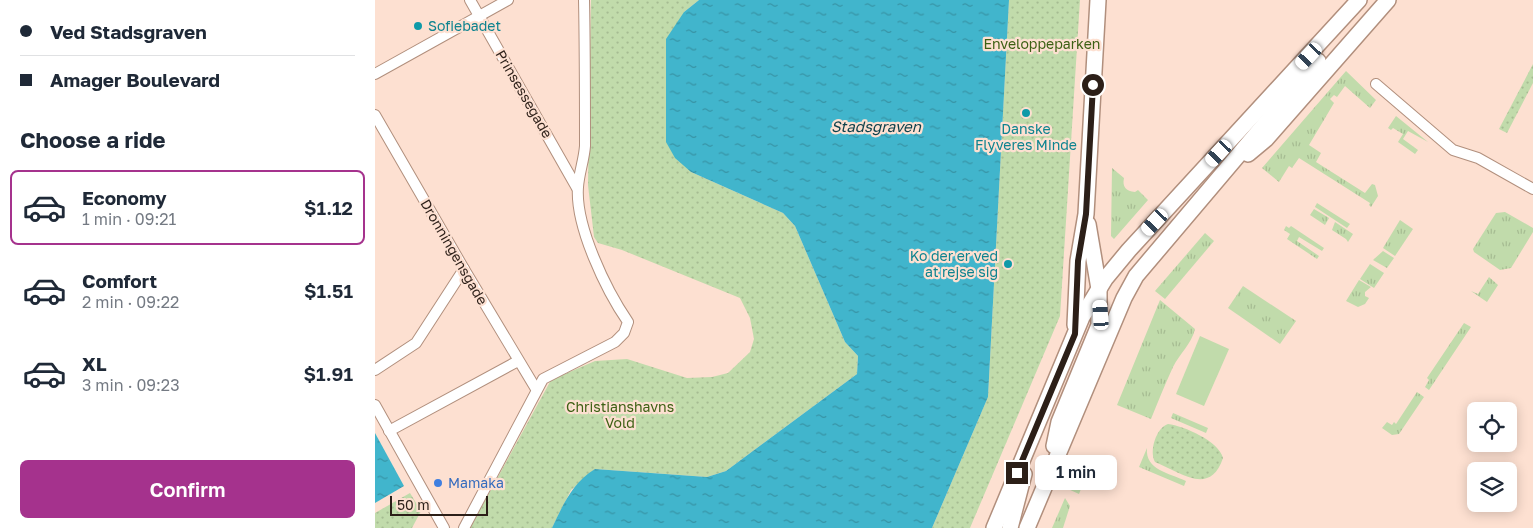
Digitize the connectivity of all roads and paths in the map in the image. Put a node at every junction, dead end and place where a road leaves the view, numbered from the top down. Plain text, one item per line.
1 (470, 0) edge
2 (508, 0) edge
3 (584, 0) edge
4 (1098, 0) edge
5 (1359, 0) edge
6 (1372, 0) edge
7 (1388, 0) edge
8 (479, 16) junction
9 (375, 74) edge
10 (1376, 84) dead end
11 (375, 114) edge
12 (1223, 173) junction
13 (577, 188) junction
14 (1533, 189) edge
15 (1086, 214) junction
16 (464, 270) junction
17 (1099, 289) junction
18 (1075, 334) junction
19 (518, 361) junction
20 (375, 370) edge
21 (536, 389) junction
22 (375, 405) edge
23 (389, 431) junction
24 (1033, 436) junction
25 (1046, 484) junction
26 (444, 528) edge
27 (464, 528) edge
28 (994, 528) edge
29 (1010, 528) edge
30 (1027, 528) edge

1 - 8 street, Prinsessegade
2 - 8 street
3 - 13 street
4 - 15 street
5 - 17 street
6 - 12 street
7 - 12 street
8 - 9 street
8 - 13 street, Prinsessegade
10 - 14 street
11 - 16 street, Dronningensgade
12 - 25 street
13 - 21 street
15 - 17 street
15 - 18 street
16 - 19 street, Dronningensgade
16 - 20 street
17 - 18 street
17 - 25 street
18 - 24 street
19 - 21 street, Dronningensgade
19 - 23 street
21 - 27 street
22 - 23 street
23 - 26 street
24 - 28 street
24 - 29 street
25 - 30 street

